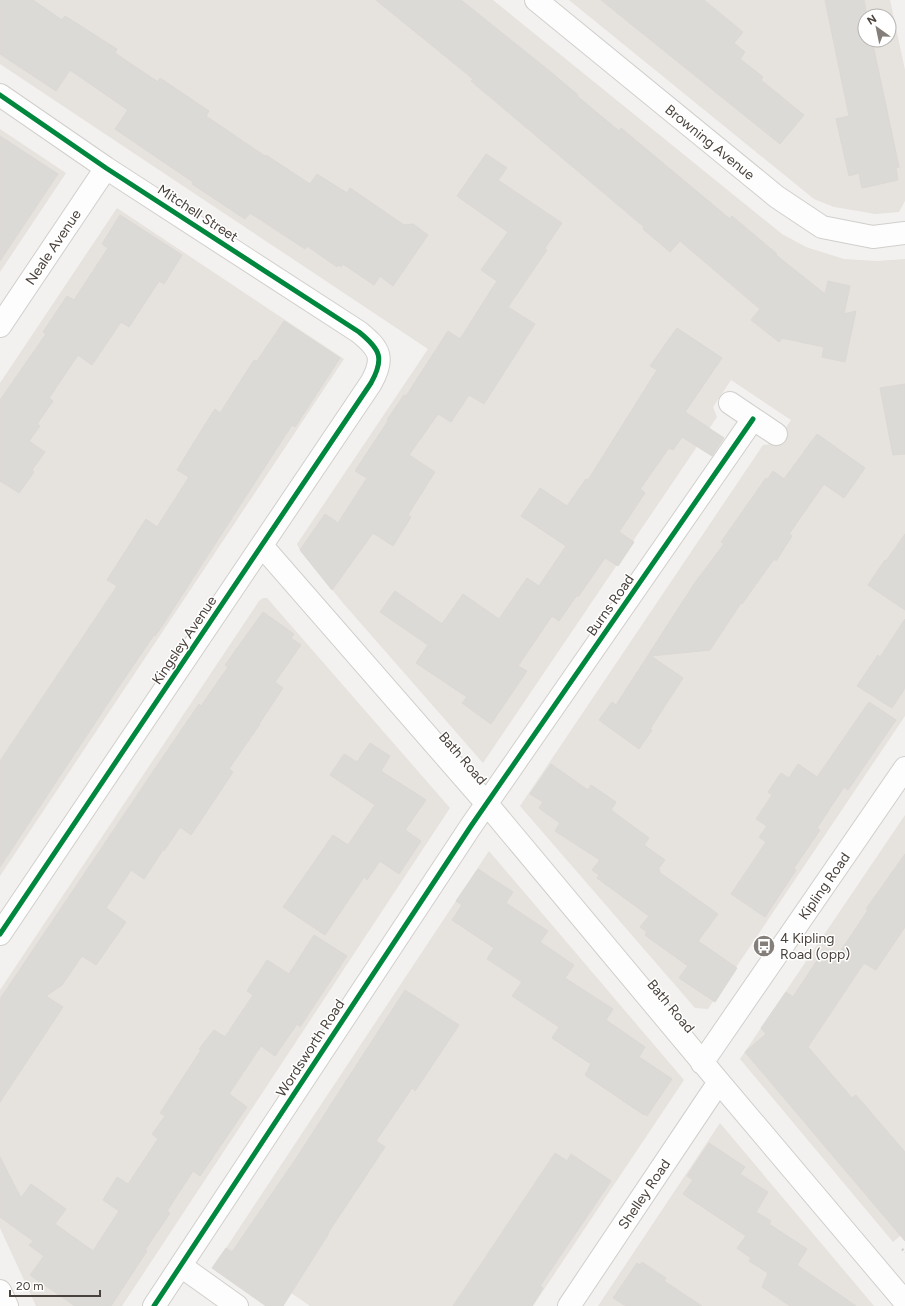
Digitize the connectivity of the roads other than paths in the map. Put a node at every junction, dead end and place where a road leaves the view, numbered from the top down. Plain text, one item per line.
1 (536, 0) edge
2 (0, 95) edge
3 (106, 168) junction
4 (905, 233) edge
5 (0, 326) edge
6 (379, 355) joint
7 (730, 403) dead end
8 (753, 419) junction
9 (776, 434) dead end
10 (262, 546) junction
11 (905, 768) edge
12 (487, 804) junction
13 (0, 934) edge
14 (702, 1063) junction
15 (719, 1082) junction
16 (181, 1266) junction
17 (0, 1291) edge
18 (902, 1293) edge
19 (7, 1306) edge
20 (154, 1306) edge
21 (238, 1306) edge
22 (569, 1306) edge

1 - 4 street, Browning Avenue
2 - 3 street, Mitchell Street
3 - 5 street, Neale Avenue
3 - 6 street, Mitchell Street
6 - 10 street, Kingsley Avenue
7 - 8 street
8 - 9 street
8 - 12 street, Burns Road
10 - 12 street, Bath Road
10 - 13 street, Kingsley Avenue
11 - 14 street, Kipling Road
12 - 14 street, Bath Road
12 - 16 street, Wordsworth Road
14 - 15 street, Bath Road
15 - 18 street, Bath Road
15 - 22 street, Shelley Road
16 - 20 street, Wordsworth Road
16 - 21 street
17 - 19 street

